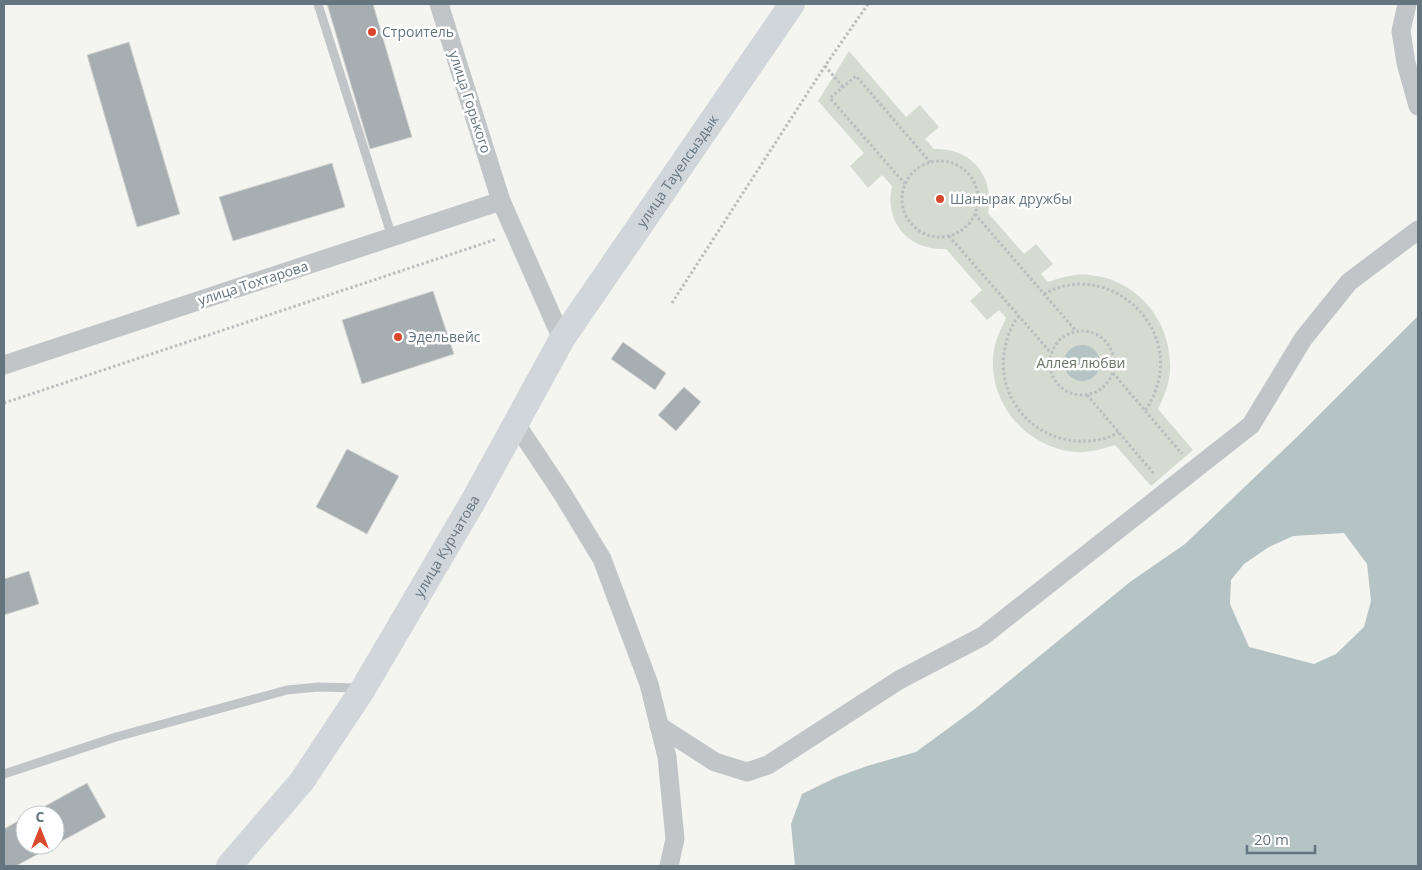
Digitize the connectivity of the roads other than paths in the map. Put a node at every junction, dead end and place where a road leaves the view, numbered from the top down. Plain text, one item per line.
1 (318, 4) edge
2 (439, 4) edge
3 (792, 4) edge
4 (1407, 4) edge
5 (1418, 106) edge
6 (501, 201) junction
7 (1418, 230) edge
8 (392, 237) junction
9 (562, 339) junction
10 (4, 365) edge
11 (516, 424) junction
12 (363, 689) junction
13 (659, 726) junction
14 (4, 774) edge
15 (229, 866) edge
16 (669, 866) edge

1 - 8 lane
2 - 6 street, улица Горького
3 - 9 street, улица Тауелсыздык
4 - 5 street
6 - 8 street, улица Тохтарова
6 - 9 street
7 - 13 street
8 - 10 street, улица Тохтарова
9 - 11 street, улица Курчатова
11 - 12 street, улица Курчатова
11 - 13 street
12 - 14 lane
12 - 15 street, улица Курчатова
13 - 16 street

